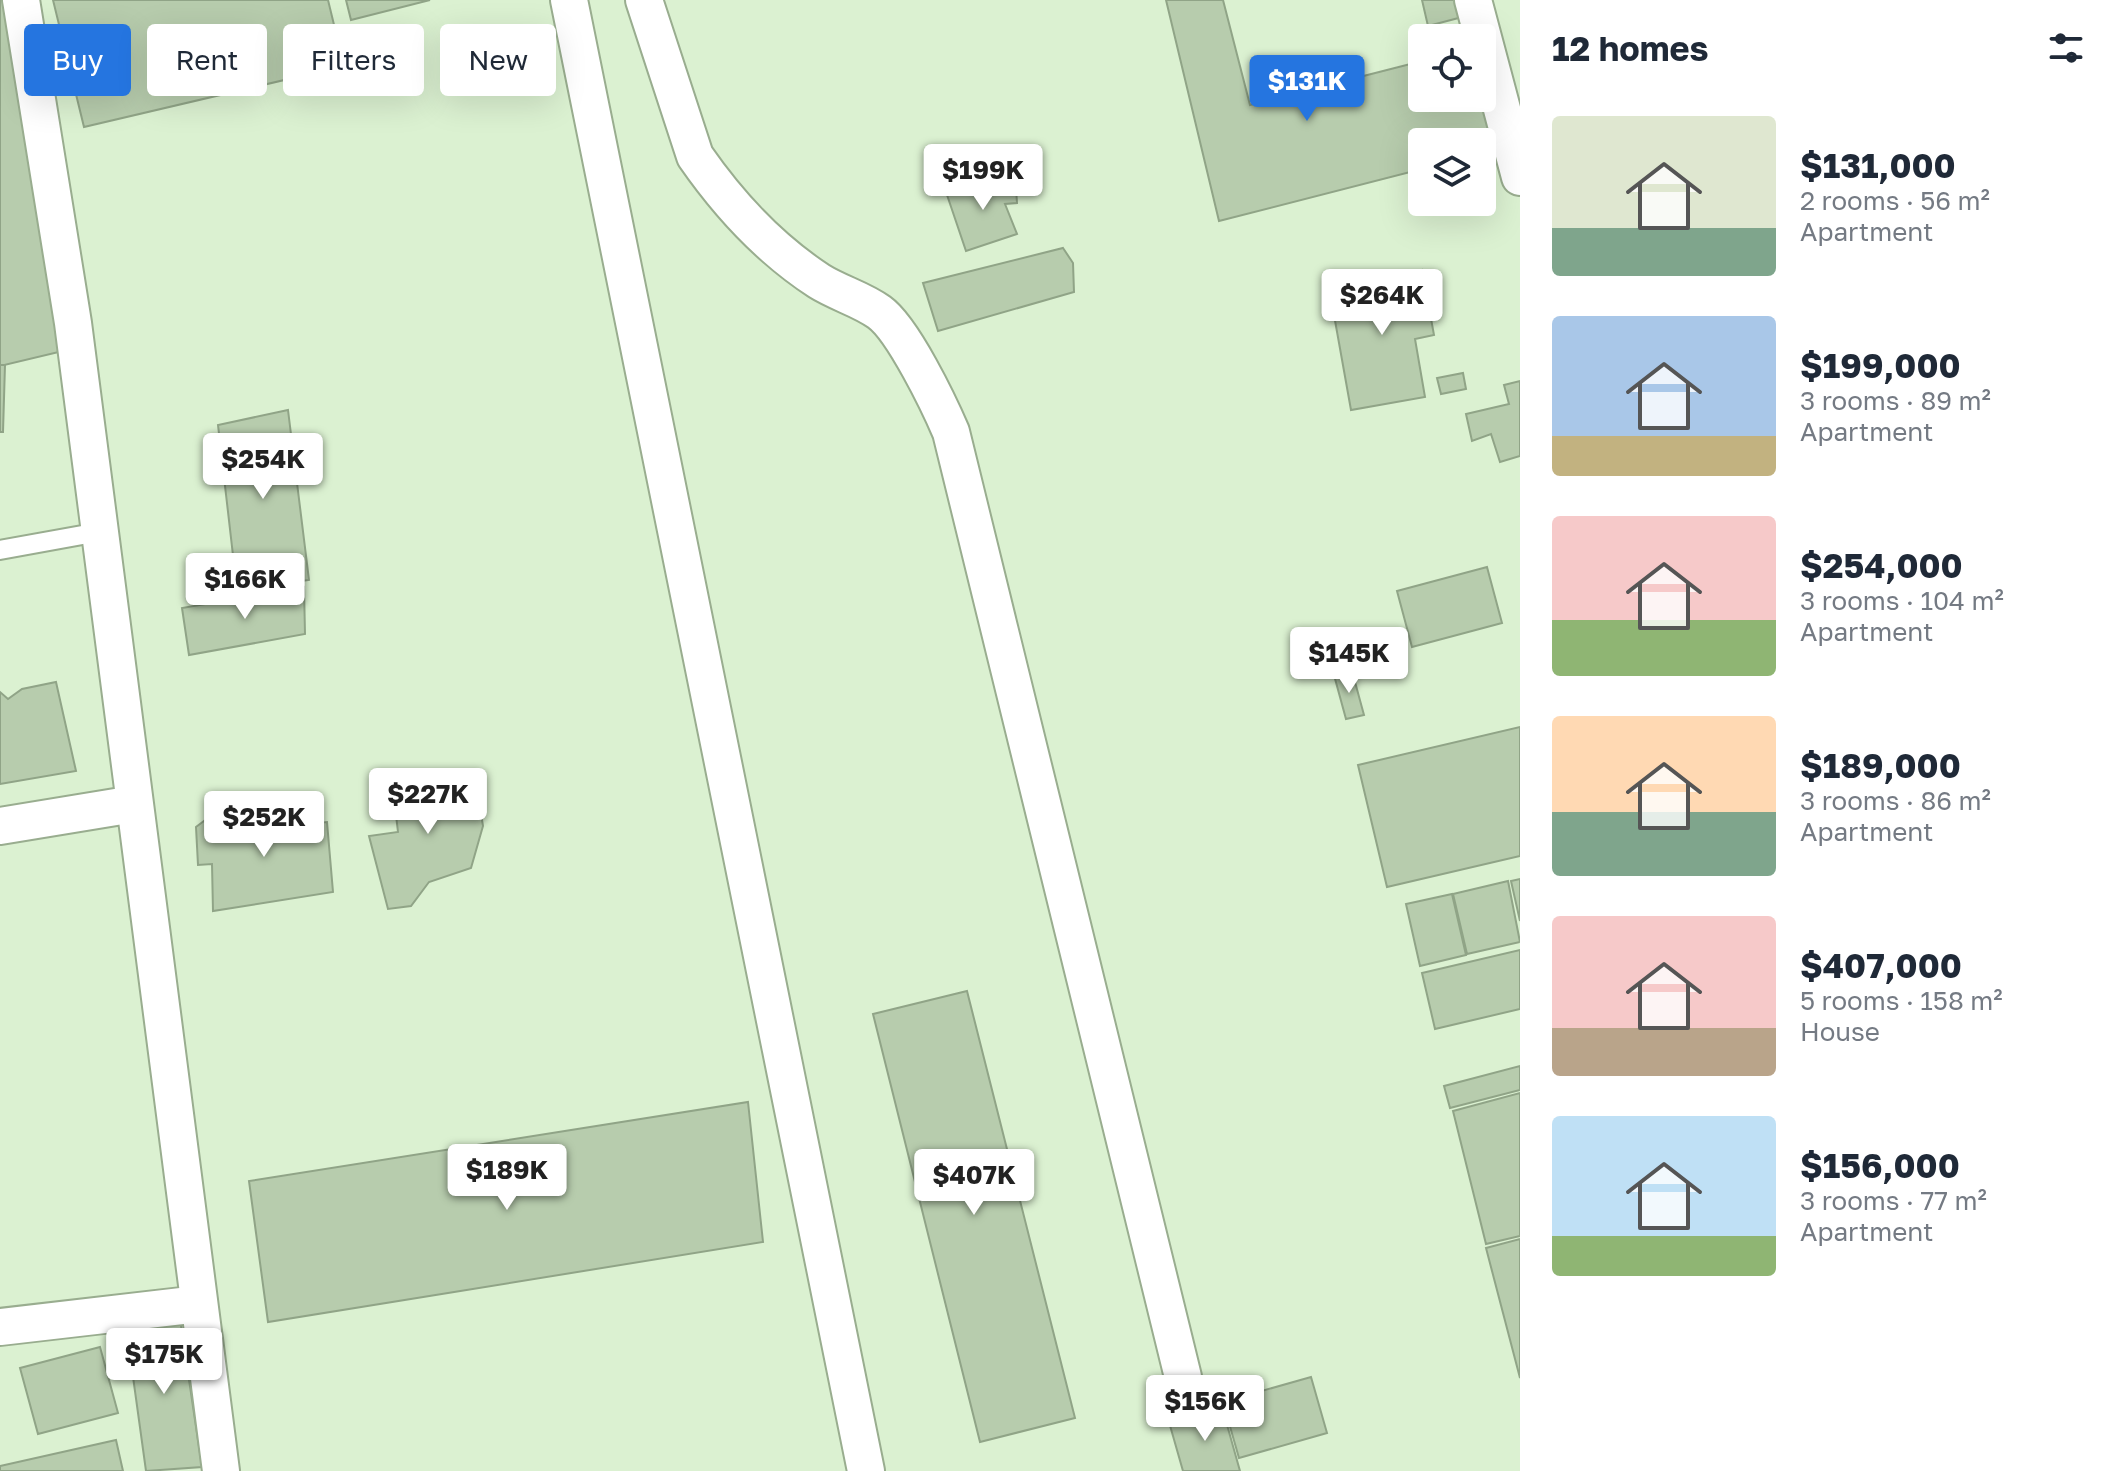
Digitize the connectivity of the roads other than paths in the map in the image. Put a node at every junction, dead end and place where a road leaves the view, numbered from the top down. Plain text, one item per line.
1 (21, 0) edge
2 (569, 0) edge
3 (644, 0) edge
4 (1473, 0) edge
5 (1520, 177) edge
6 (99, 532) junction
7 (0, 550) edge
8 (134, 804) junction
9 (0, 826) edge
10 (199, 1304) junction
11 (0, 1327) edge
12 (1183, 1377) dead end
13 (221, 1471) edge
14 (866, 1471) edge

1 - 6 street
2 - 14 street
3 - 12 street
4 - 5 street
6 - 7 lane
6 - 8 street
8 - 9 street
8 - 10 street
10 - 11 street
10 - 13 street

